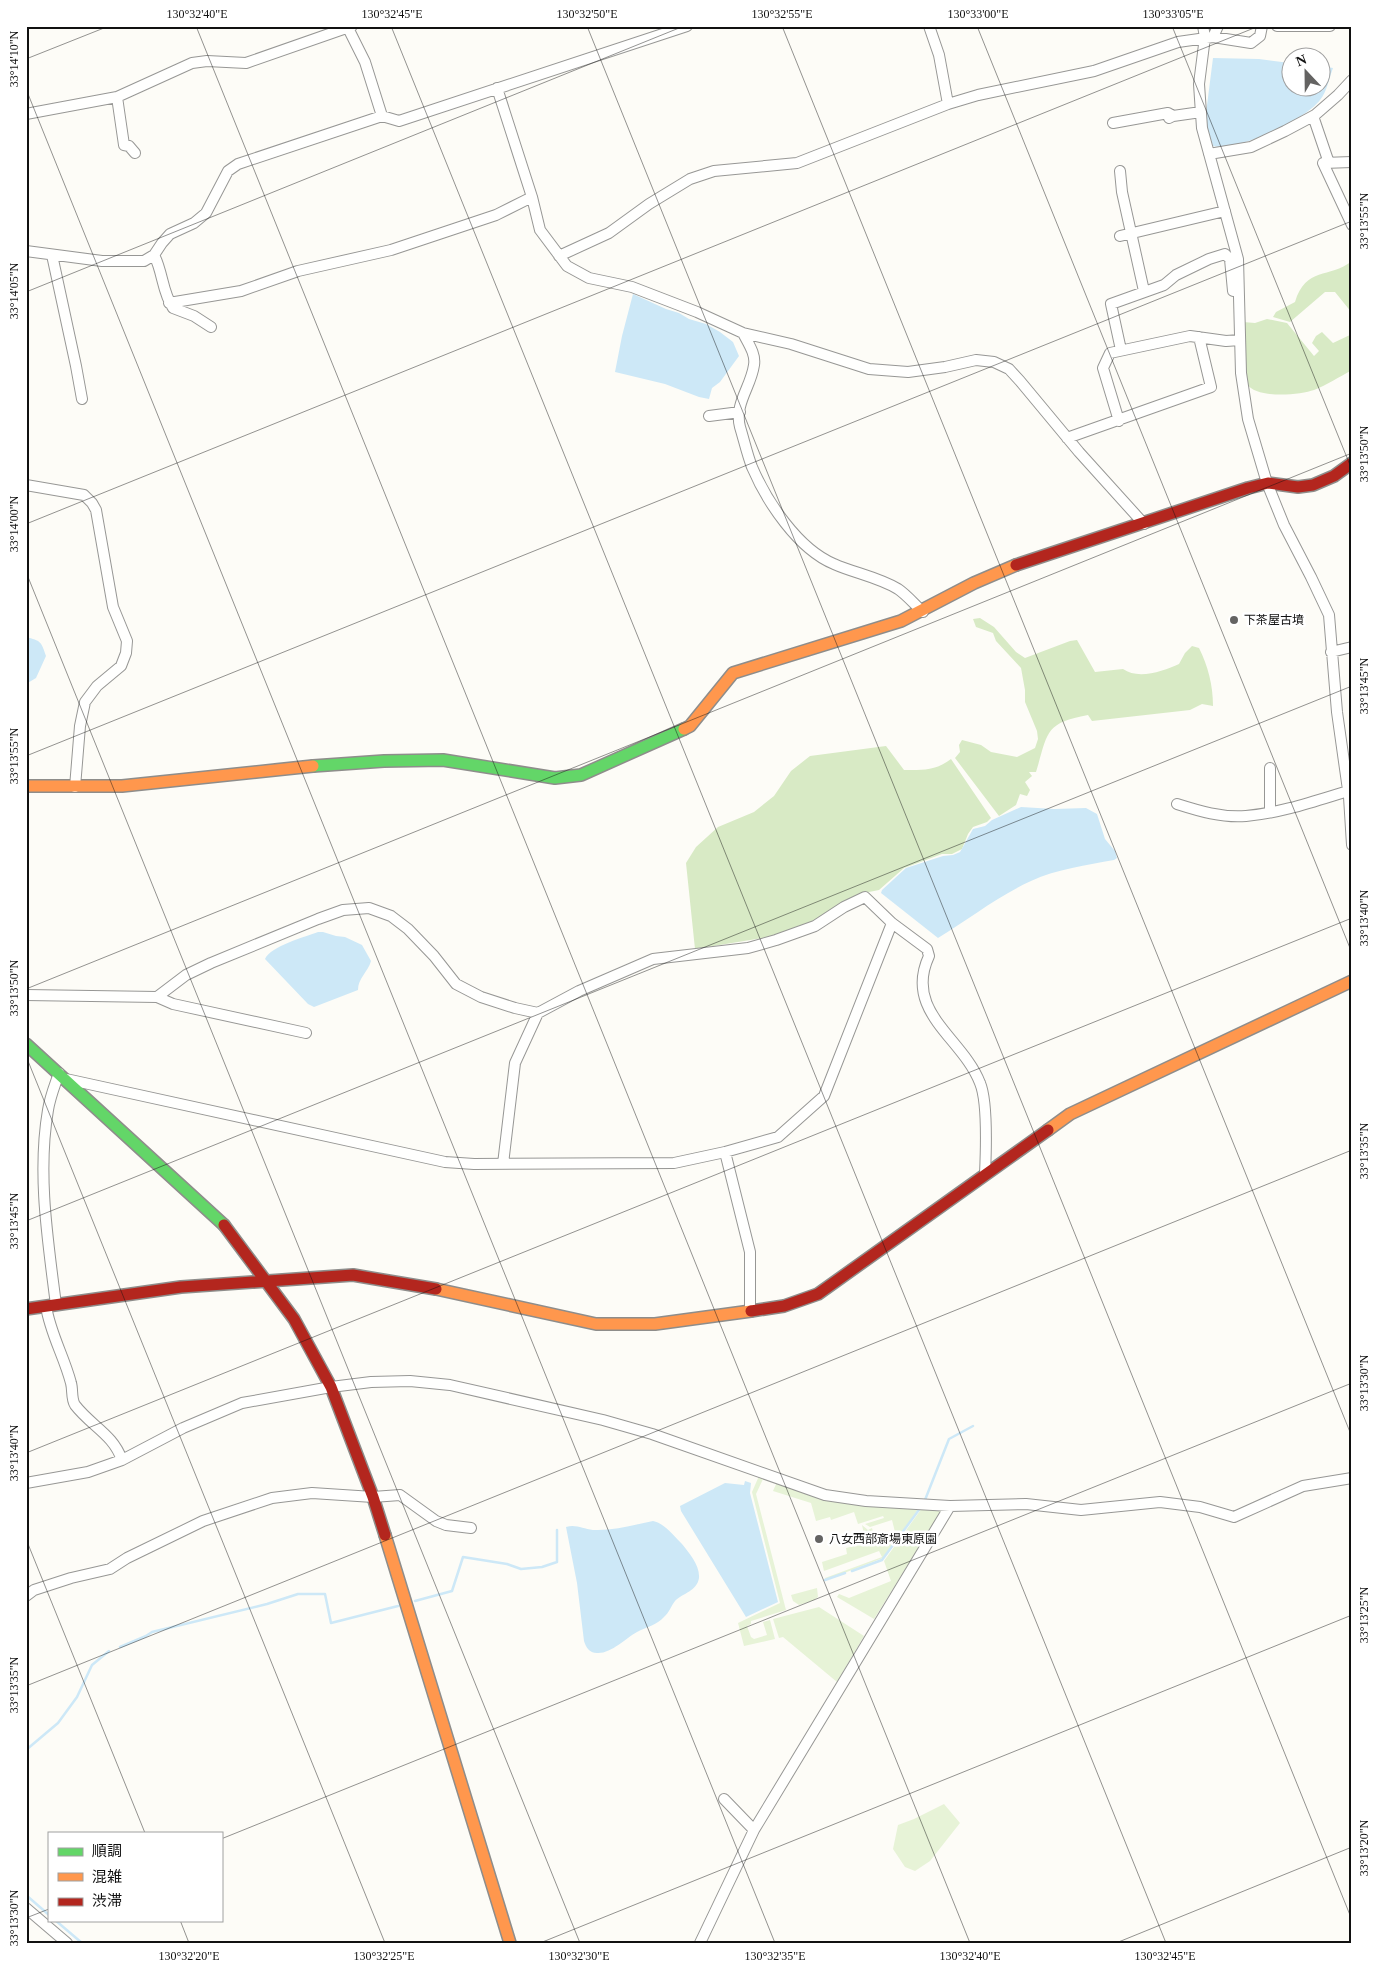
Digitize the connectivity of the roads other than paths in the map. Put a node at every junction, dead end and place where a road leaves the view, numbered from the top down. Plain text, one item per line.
1 (687, 26) edge
2 (929, 26) edge
3 (1204, 26) edge
4 (1218, 26) edge
5 (1262, 26) edge
6 (1277, 26) edge
7 (1330, 26) edge
8 (350, 27) edge
9 (1209, 37) junction
10 (1352, 80) edge
11 (497, 88) junction
12 (117, 97) junction
13 (948, 104) junction
14 (1201, 112) junction
15 (26, 114) edge
16 (382, 116) junction
17 (1313, 116) junction
18 (1113, 123) dead end
19 (135, 153) dead end
20 (1209, 154) junction
21 (1352, 162) edge
22 (1329, 163) junction
23 (1120, 171) dead end
24 (532, 197) junction
25 (1225, 211) junction
26 (1352, 225) edge
27 (1132, 234) junction
28 (1120, 236) dead end
29 (26, 251) edge
30 (52, 255) junction
31 (154, 255) junction
32 (559, 256) junction
33 (1144, 291) junction
34 (169, 303) junction
35 (1240, 320) junction
36 (211, 327) dead end
37 (743, 334) junction
38 (1198, 337) junction
39 (1240, 340) junction
40 (1121, 350) junction
41 (82, 399) dead end
42 (740, 412) junction
43 (708, 416) dead end
44 (1119, 421) junction
45 (1067, 438) junction
46 (1352, 462) edge
47 (1267, 483) junction
48 (26, 485) edge
49 (1144, 524) junction
50 (923, 612) junction
51 (1352, 647) edge
52 (1331, 652) junction
53 (1270, 768) dead end
54 (26, 786) edge
55 (75, 787) junction
56 (1350, 795) edge
57 (1177, 804) dead end
58 (1270, 811) junction
59 (1352, 845) edge
60 (892, 922) junction
61 (1352, 981) edge
62 (26, 995) edge
63 (157, 997) junction
64 (538, 1013) junction
65 (306, 1034) dead end
66 (26, 1044) edge
67 (62, 1076) junction
68 (725, 1152) junction
69 (503, 1164) junction
70 (986, 1174) junction
71 (267, 1280) junction
72 (51, 1305) junction
73 (26, 1309) edge
74 (750, 1311) junction
75 (331, 1387) junction
76 (122, 1460) junction
77 (1352, 1478) edge
78 (28, 1480) edge
79 (373, 1497) junction
80 (950, 1506) junction
81 (471, 1528) dead end
82 (26, 1596) edge
83 (724, 1799) dead end
84 (754, 1830) junction
85 (26, 1908) edge
86 (67, 1943) edge
87 (510, 1943) edge
88 (700, 1943) edge

1 - 11 street
2 - 13 street
3 - 9 street
4 - 9 street
5 - 9 street
6 - 7 street
8 - 12 street
8 - 16 street
9 - 13 street
9 - 14 street
10 - 17 street
11 - 16 street
11 - 24 street
12 - 15 street
12 - 19 street
13 - 32 street
14 - 18 street
14 - 20 street
16 - 31 street
17 - 20 street
17 - 22 street
20 - 25 street
21 - 22 street
22 - 26 street
23 - 27 street
24 - 32 street
24 - 34 street
25 - 27 street
25 - 35 street
27 - 28 street
27 - 33 street
29 - 30 street
30 - 31 street
30 - 41 street
31 - 34 street
32 - 37 street
33 - 35 street
33 - 40 street
34 - 36 street
35 - 39 street
37 - 42 street
37 - 45 street
38 - 39 street
38 - 40 street
38 - 44 street
39 - 47 street
40 - 44 street
42 - 43 street
42 - 50 street
44 - 45 street
45 - 49 street
46 - 47 street
47 - 49 street
47 - 52 street
48 - 55 street
49 - 50 street
50 - 55 street
51 - 52 street
52 - 56 street
53 - 58 street
54 - 55 street
56 - 58 street
56 - 59 street
57 - 58 street
60 - 64 street
60 - 68 street
60 - 70 street
61 - 70 street
62 - 63 street
63 - 64 street
63 - 65 street
64 - 69 street
66 - 67 street
67 - 69 street
67 - 71 street
67 - 72 street
68 - 69 street
68 - 74 street
70 - 74 street
71 - 72 street
71 - 74 street
71 - 75 street
72 - 73 street
72 - 76 street
75 - 76 street
75 - 79 street
75 - 80 street
76 - 78 street
77 - 80 street
79 - 81 street
79 - 82 street
79 - 87 street
80 - 84 street
83 - 84 street
84 - 88 street
85 - 86 street

